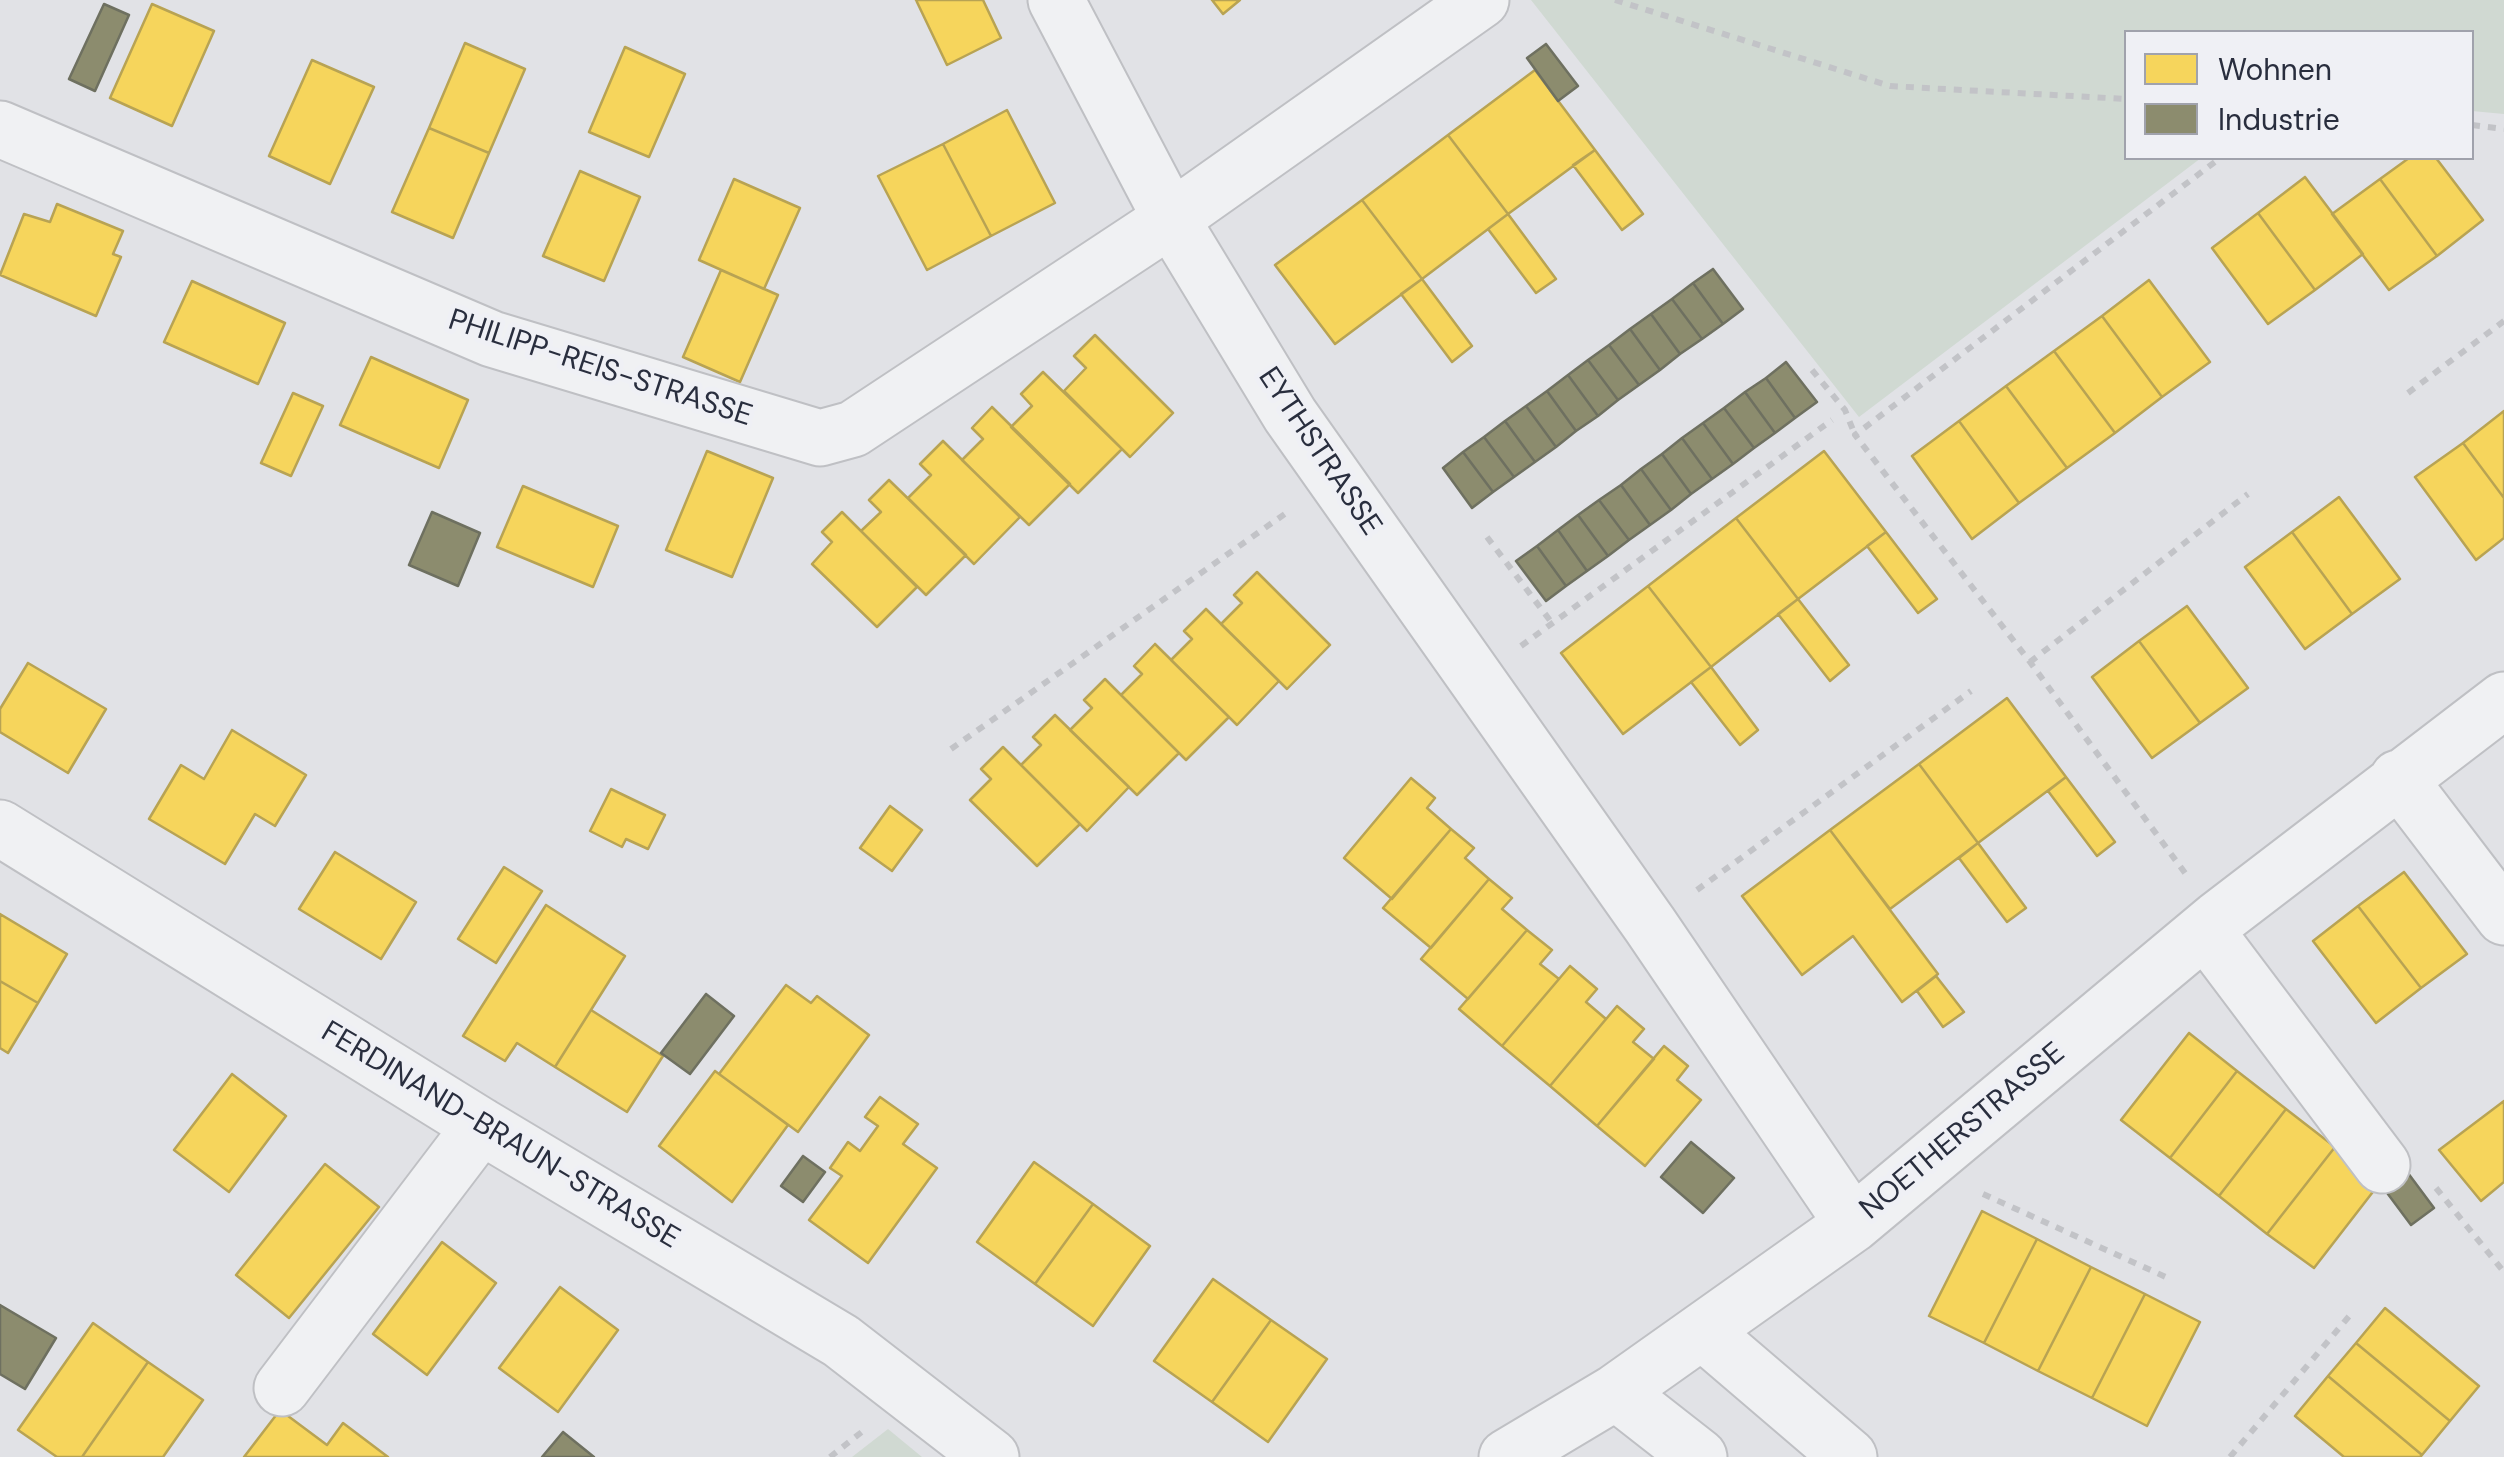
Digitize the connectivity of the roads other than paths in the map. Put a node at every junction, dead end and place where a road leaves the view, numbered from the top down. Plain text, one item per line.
1 (1056, 0) edge
2 (1480, 0) edge
3 (0, 129) edge
4 (1171, 219) junction
5 (2504, 700) edge
6 (2398, 778) junction
7 (0, 828) edge
8 (2504, 917) edge
9 (2212, 925) junction
10 (481, 1126) junction
11 (2382, 1165) dead end
12 (1853, 1224) junction
13 (1703, 1332) junction
14 (282, 1388) dead end
15 (1616, 1392) junction
16 (991, 1457) edge
17 (1507, 1457) edge
18 (1699, 1457) edge
19 (1849, 1457) edge

1 - 4 street, EYTHSTRASSE
2 - 4 street
3 - 4 street, PHILIPP-REIS-STRASSE
4 - 12 street, EYTHSTRASSE
5 - 6 street, NOETHERSTRASSE
6 - 8 street
6 - 9 street, NOETHERSTRASSE
7 - 10 street, FERDINAND-BRAUN-STRASSE
9 - 11 street
9 - 12 street, NOETHERSTRASSE
10 - 14 street
10 - 16 street, FERDINAND-BRAUN-STRASSE
12 - 13 street, NOETHERSTRASSE
13 - 15 street, NOETHERSTRASSE
13 - 19 street
15 - 17 street, NOETHERSTRASSE
15 - 18 street

